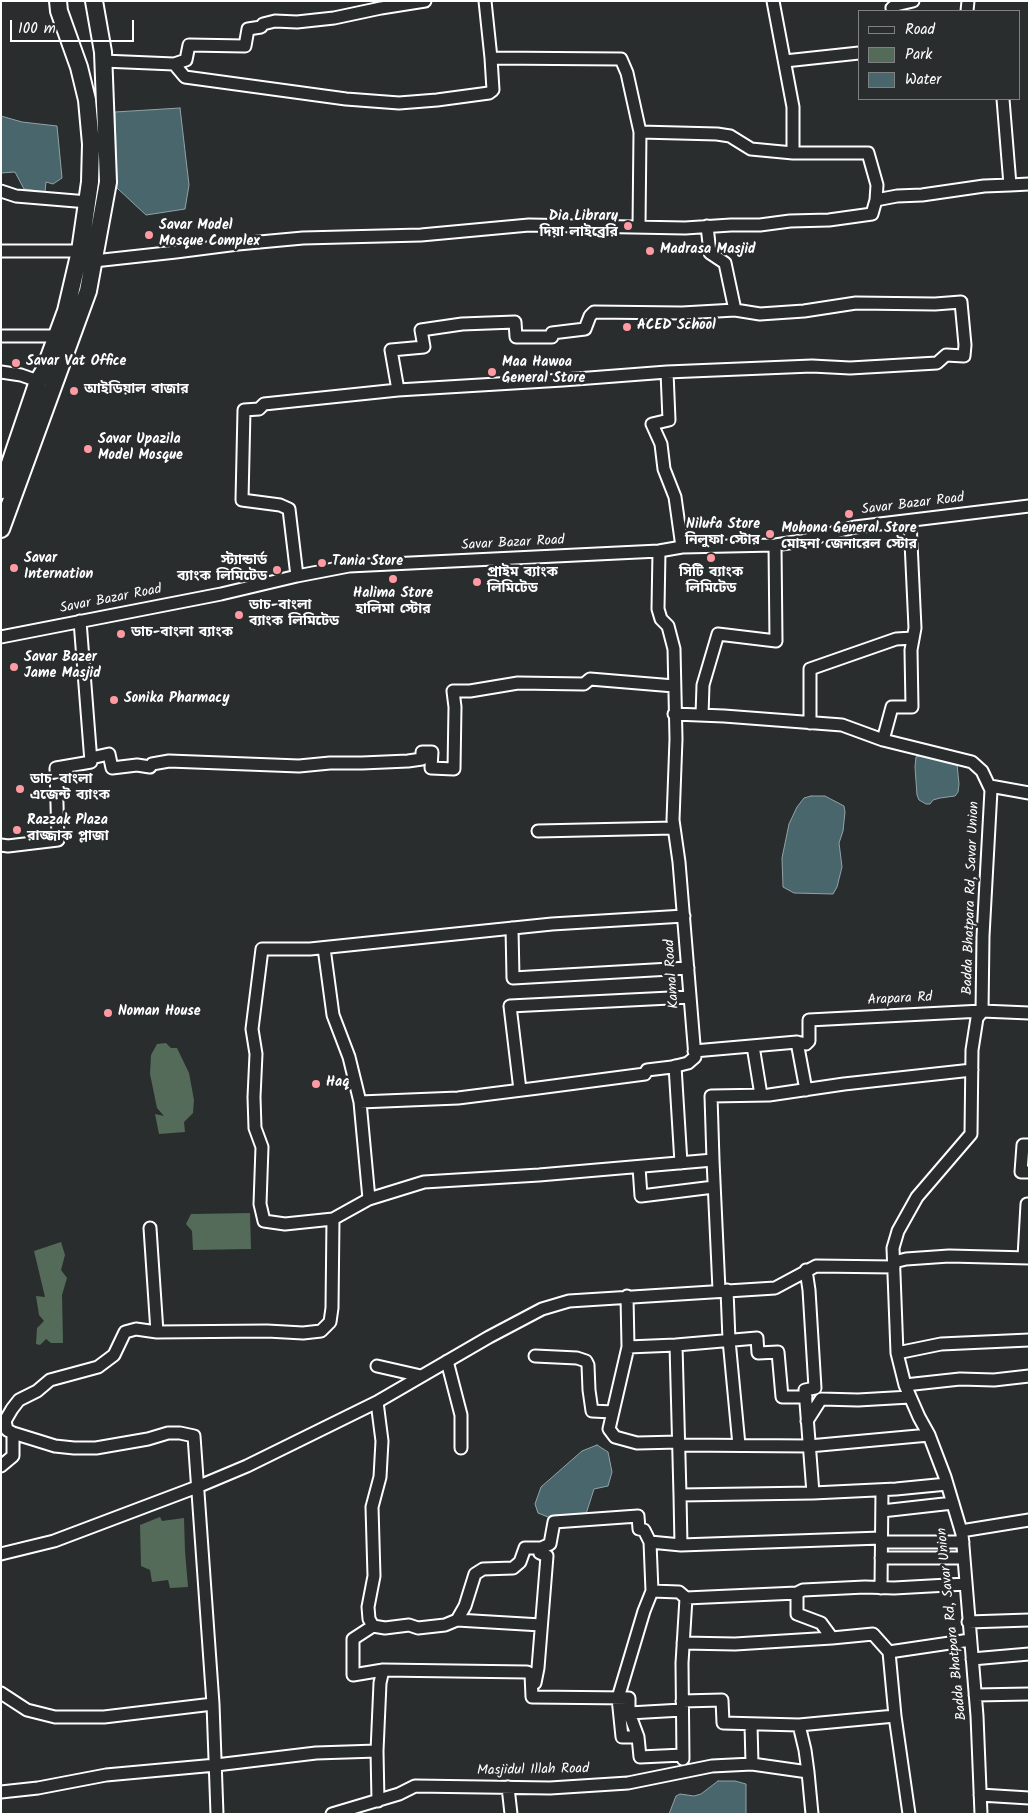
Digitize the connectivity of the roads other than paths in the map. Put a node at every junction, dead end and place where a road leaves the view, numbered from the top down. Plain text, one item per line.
1 (425, 1) edge
2 (484, 1) edge
3 (773, 1) edge
4 (913, 1) edge
5 (94, 3) edge
6 (56, 5) edge
7 (893, 10) edge
8 (858, 53) edge
9 (491, 58) junction
10 (103, 61) junction
11 (784, 61) junction
12 (174, 64) junction
13 (1003, 100) edge
14 (640, 132) junction
15 (793, 153) junction
16 (1029, 184) edge
17 (1010, 185) junction
18 (1, 192) edge
19 (876, 200) junction
20 (88, 202) junction
21 (706, 226) junction
22 (639, 227) junction
23 (1, 251) edge
24 (80, 251) junction
25 (94, 261) junction
26 (735, 310) junction
27 (1, 336) edge
28 (57, 336) junction
29 (1, 372) edge
30 (666, 372) junction
31 (38, 380) junction
32 (398, 390) junction
33 (1, 490) edge
34 (1029, 506) edge
35 (910, 521) junction
36 (1, 529) edge
37 (775, 545) junction
38 (682, 548) junction
39 (659, 552) junction
40 (297, 576) junction
41 (80, 621) junction
42 (1, 637) edge
43 (913, 638) junction
44 (674, 686) junction
45 (674, 714) junction
46 (702, 715) junction
47 (810, 723) junction
48 (883, 740) junction
49 (91, 758) junction
50 (990, 786) junction
51 (1029, 792) edge
52 (674, 828) junction
53 (538, 831) dead end
54 (1, 845) edge
55 (684, 916) junction
56 (512, 928) junction
57 (324, 948) junction
58 (688, 968) junction
59 (690, 997) junction
60 (982, 1011) junction
61 (1029, 1013) edge
62 (797, 1042) junction
63 (753, 1046) junction
64 (694, 1051) junction
65 (675, 1066) junction
66 (972, 1070) junction
67 (520, 1090) junction
68 (806, 1090) junction
69 (761, 1095) junction
70 (360, 1102) junction
71 (1029, 1145) edge
72 (712, 1160) junction
73 (681, 1163) junction
74 (639, 1167) junction
75 (1029, 1172) edge
76 (714, 1187) junction
77 (369, 1199) junction
78 (1029, 1204) edge
79 (333, 1219) junction
80 (150, 1228) dead end
81 (1026, 1258) edge
82 (894, 1265) junction
83 (806, 1270) junction
84 (723, 1290) junction
85 (627, 1296) junction
86 (157, 1332) junction
87 (729, 1340) junction
88 (1029, 1340) edge
89 (676, 1345) junction
90 (628, 1347) junction
91 (897, 1353) junction
92 (535, 1356) dead end
93 (448, 1361) junction
94 (377, 1366) dead end
95 (421, 1376) junction
96 (1029, 1376) edge
97 (905, 1385) junction
98 (806, 1396) junction
99 (910, 1397) junction
100 (377, 1402) junction
101 (613, 1412) junction
102 (807, 1421) junction
103 (13, 1433) junction
104 (929, 1435) junction
105 (679, 1444) junction
106 (739, 1445) junction
107 (809, 1446) junction
108 (461, 1448) dead end
109 (1, 1466) edge
110 (947, 1484) junction
111 (197, 1488) junction
112 (882, 1490) junction
113 (813, 1493) junction
114 (680, 1496) junction
115 (953, 1503) junction
116 (882, 1510) junction
117 (1029, 1520) edge
118 (962, 1536) junction
119 (881, 1540) junction
120 (650, 1542) junction
121 (681, 1546) junction
122 (541, 1548) junction
123 (1, 1554) edge
124 (881, 1558) junction
125 (964, 1558) junction
126 (966, 1584) junction
127 (880, 1588) junction
128 (652, 1591) junction
129 (797, 1593) junction
130 (686, 1598) junction
131 (457, 1620) junction
132 (1029, 1620) edge
133 (968, 1622) junction
134 (541, 1625) junction
135 (373, 1626) junction
136 (832, 1638) junction
137 (970, 1640) junction
138 (683, 1643) junction
139 (889, 1652) junction
140 (1029, 1654) edge
141 (972, 1659) junction
142 (383, 1670) junction
143 (1, 1693) edge
144 (1029, 1694) edge
145 (976, 1695) junction
146 (532, 1697) junction
147 (618, 1698) junction
148 (213, 1704) junction
149 (682, 1706) junction
150 (629, 1713) junction
151 (895, 1716) junction
152 (751, 1724) junction
153 (799, 1725) junction
154 (638, 1737) junction
155 (377, 1751) junction
156 (752, 1764) junction
157 (216, 1765) junction
158 (808, 1772) junction
159 (508, 1787) junction
160 (1, 1792) edge
161 (980, 1795) junction
162 (1029, 1798) edge
163 (378, 1801) junction
164 (217, 1814) edge
165 (332, 1814) edge
166 (511, 1814) edge
167 (812, 1814) edge
168 (909, 1814) edge
169 (981, 1814) edge

1 - 12 street
2 - 9 street
3 - 11 street
4 - 7 street
5 - 10 highway
6 - 20 highway
8 - 11 street
9 - 12 street
9 - 14 street
10 - 12 street
10 - 25 highway
11 - 15 street
13 - 17 street
14 - 15 street
14 - 22 street
15 - 19 street
16 - 17 street
17 - 19 street
18 - 20 street
19 - 21 street
20 - 24 highway
21 - 22 street
21 - 26 street
22 - 25 street
23 - 24 street
24 - 28 highway
25 - 36 highway
26 - 30 street
26 - 32 street
27 - 28 street
28 - 31 highway
29 - 31 street
30 - 32 street
30 - 38 street
31 - 33 highway
32 - 40 street
34 - 35 street, Savar Bazar Road
35 - 37 street, Savar Bazar Road
35 - 43 street
37 - 38 street, Savar Bazar Road
37 - 46 street
38 - 39 street, Savar Bazar Road
39 - 40 street, Savar Bazar Road
39 - 44 street, Kamal Road
40 - 41 street, Savar Bazar Road
41 - 42 street, Savar Bazar Road
41 - 49 street
43 - 47 street
43 - 48 street
44 - 45 street, Kamal Road
44 - 49 street
45 - 46 street, Badda Bhatpara Rd, Savar Union
45 - 52 street, Kamal Road
46 - 47 street, Badda Bhatpara Rd, Savar Union
47 - 48 street, Badda Bhatpara Rd, Savar Union
48 - 50 street, Badda Bhatpara Rd, Savar Union
49 - 54 street
50 - 51 street
50 - 60 street, Badda Bhatpara Rd, Savar Union
52 - 53 street
52 - 55 street, Kamal Road
55 - 56 street
55 - 58 street, Kamal Road
56 - 57 street
56 - 58 street
57 - 70 street
57 - 79 street
58 - 59 street, Kamal Road
59 - 64 street, Kamal Road
59 - 67 street
60 - 61 street, Arapara Rd
60 - 62 street, Arapara Rd
60 - 66 street, Badda Bhatpara Rd, Savar Union
62 - 63 street
62 - 68 street
63 - 64 street
63 - 69 street
64 - 65 street
65 - 67 street
65 - 73 street
66 - 68 street
66 - 82 street, Badda Bhatpara Rd, Savar Union
67 - 70 street
68 - 69 street
69 - 72 street
70 - 77 street
71 - 75 street
72 - 73 street
72 - 76 street
73 - 74 street
74 - 76 street
74 - 77 street
76 - 84 street
77 - 79 street
78 - 81 street
79 - 86 street
80 - 86 street
81 - 82 street
82 - 83 street
82 - 91 street, Badda Bhatpara Rd, Savar Union
83 - 84 street
83 - 98 street
84 - 85 street
84 - 87 street
85 - 90 street
85 - 93 street
86 - 103 street
87 - 89 street
87 - 98 street
87 - 106 street
88 - 91 street
89 - 90 street
89 - 105 street
90 - 101 street
91 - 97 street, Badda Bhatpara Rd, Savar Union
92 - 101 street
93 - 95 street
93 - 108 street
94 - 95 street
95 - 100 street
96 - 97 street
97 - 99 street, Badda Bhatpara Rd, Savar Union
98 - 102 street
99 - 102 street
99 - 104 street, Badda Bhatpara Rd, Savar Union
100 - 111 street
100 - 135 street
101 - 105 street
102 - 107 street
103 - 109 street
103 - 111 street
104 - 107 street
104 - 110 street, Badda Bhatpara Rd, Savar Union
105 - 106 street
105 - 114 street
106 - 107 street
107 - 113 street
110 - 112 street
110 - 115 street, Badda Bhatpara Rd, Savar Union
111 - 123 street
111 - 148 street
112 - 113 street
112 - 116 street
113 - 114 street
114 - 121 street
115 - 116 street
115 - 118 street, Badda Bhatpara Rd, Savar Union
116 - 119 street
117 - 118 street
118 - 119 street
118 - 125 street, Badda Bhatpara Rd, Savar Union
119 - 121 street
119 - 124 street
120 - 121 street
120 - 122 street
120 - 128 street
122 - 131 street
122 - 134 street
124 - 125 street
124 - 127 street
125 - 126 street, Badda Bhatpara Rd, Savar Union
126 - 127 street
126 - 133 street, Badda Bhatpara Rd, Savar Union
127 - 129 street
128 - 130 street
128 - 147 street
129 - 130 street
129 - 136 street
130 - 138 street
131 - 134 street
131 - 135 street
132 - 133 street
133 - 137 street, Badda Bhatpara Rd, Savar Union
134 - 146 street
135 - 142 street
136 - 138 street
136 - 139 street
137 - 139 street
137 - 141 street, Badda Bhatpara Rd, Savar Union
138 - 149 street
139 - 151 street
140 - 141 street
141 - 145 street, Badda Bhatpara Rd, Savar Union
142 - 146 street
142 - 155 street
143 - 148 street
144 - 145 street
145 - 161 street, Badda Bhatpara Rd, Savar Union
146 - 147 street
147 - 150 street
147 - 154 street
148 - 157 street
149 - 150 street
149 - 152 street
149 - 154 street
150 - 154 street
151 - 153 street
151 - 168 street
152 - 153 street
152 - 156 street
153 - 158 street
155 - 157 street
155 - 163 street
156 - 158 street, Masjidul Illah Road
156 - 159 street, Masjidul Illah Road
157 - 160 street
157 - 164 street
158 - 167 street
159 - 163 street, Masjidul Illah Road
159 - 166 street
161 - 162 street
161 - 169 street, Badda Bhatpara Rd, Savar Union
163 - 165 street, Masjidul Illah Road

